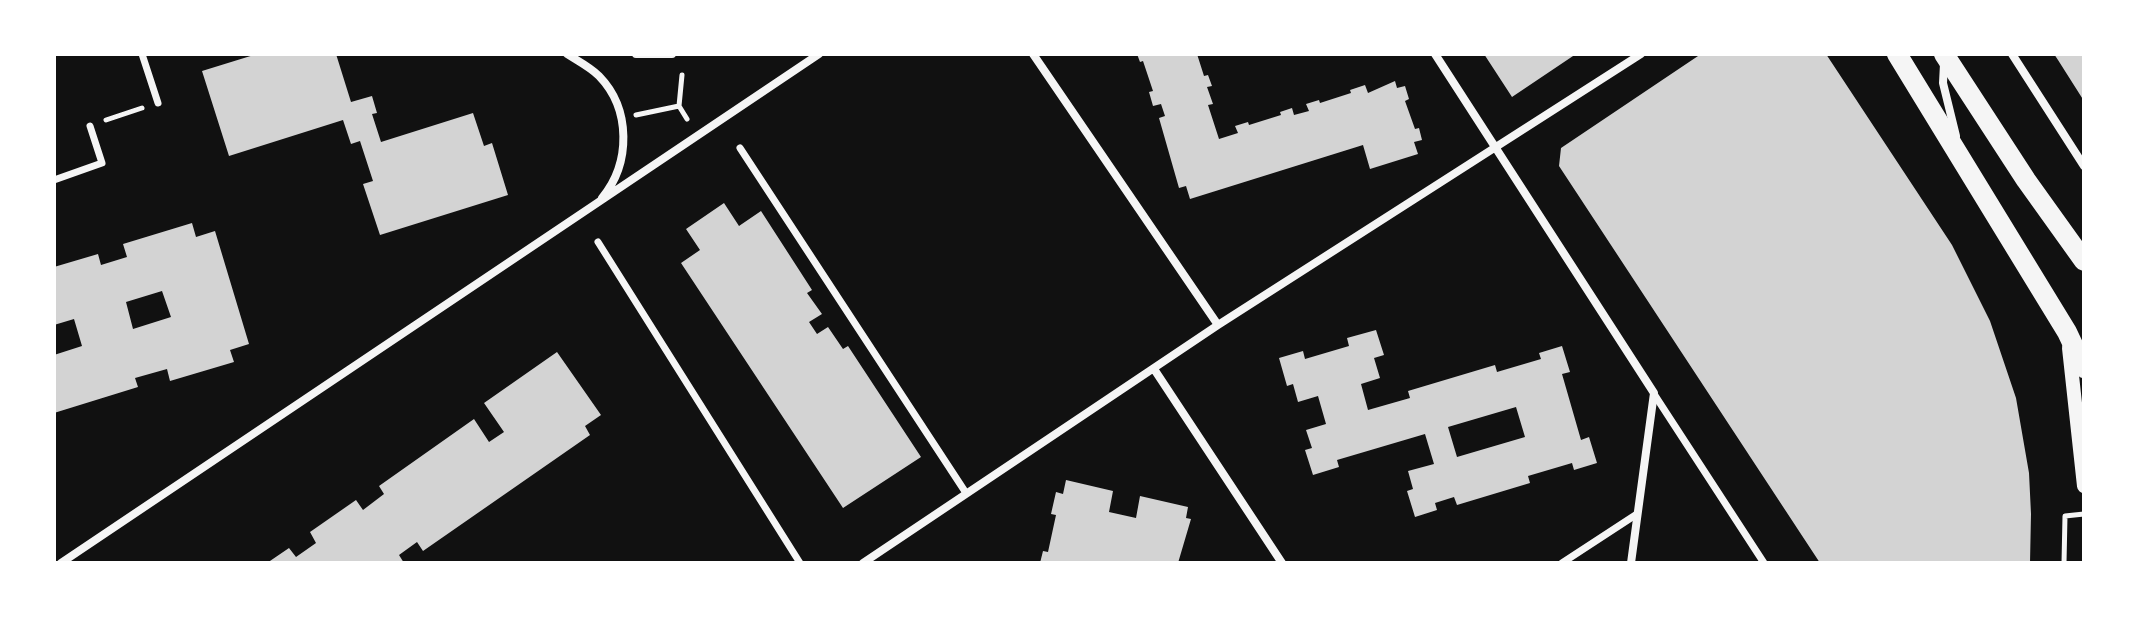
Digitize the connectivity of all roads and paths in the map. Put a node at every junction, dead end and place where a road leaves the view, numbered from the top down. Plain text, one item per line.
1 (142, 54) edge
2 (567, 54) edge
3 (636, 54) edge
4 (672, 54) edge
5 (819, 54) edge
6 (1033, 54) edge
7 (1435, 54) edge
8 (1641, 54) edge
9 (1897, 54) edge
10 (2012, 54) edge
11 (1947, 55) edge
12 (682, 75) dead end
13 (158, 103) joint
14 (679, 106) junction
15 (635, 115) dead end
16 (687, 119) dead end
17 (90, 126) joint
18 (740, 148) dead end
19 (1496, 148) junction
20 (1962, 161) junction
21 (2084, 166) edge
22 (54, 180) edge
23 (596, 205) junction
24 (598, 242) dead end
25 (2084, 261) edge
26 (1218, 325) junction
27 (2067, 332) junction
28 (2084, 368) edge
29 (1154, 369) junction
30 (1654, 393) junction
31 (2084, 486) edge
32 (966, 493) junction
33 (1637, 514) junction
34 (2084, 514) edge
35 (61, 563) edge
36 (800, 563) edge
37 (863, 563) edge
38 (1282, 563) edge
39 (1562, 563) edge
40 (1631, 563) edge
41 (1764, 563) edge
42 (2064, 563) edge

1 - 13 street
2 - 23 street
3 - 4 street
5 - 23 street
6 - 26 street
7 - 19 street
8 - 19 street
9 - 20 main road
10 - 21 street
11 - 20 street
11 - 25 main road
12 - 14 path
13 - 17 path
14 - 15 path
14 - 16 path
17 - 22 street
18 - 32 street
19 - 26 street
19 - 30 street
20 - 27 main road
23 - 35 street
24 - 36 street
26 - 29 street
27 - 28 main road
27 - 31 street
29 - 32 street
29 - 38 street
30 - 33 street
30 - 41 street
32 - 37 street
33 - 39 street
33 - 40 street
34 - 42 path

